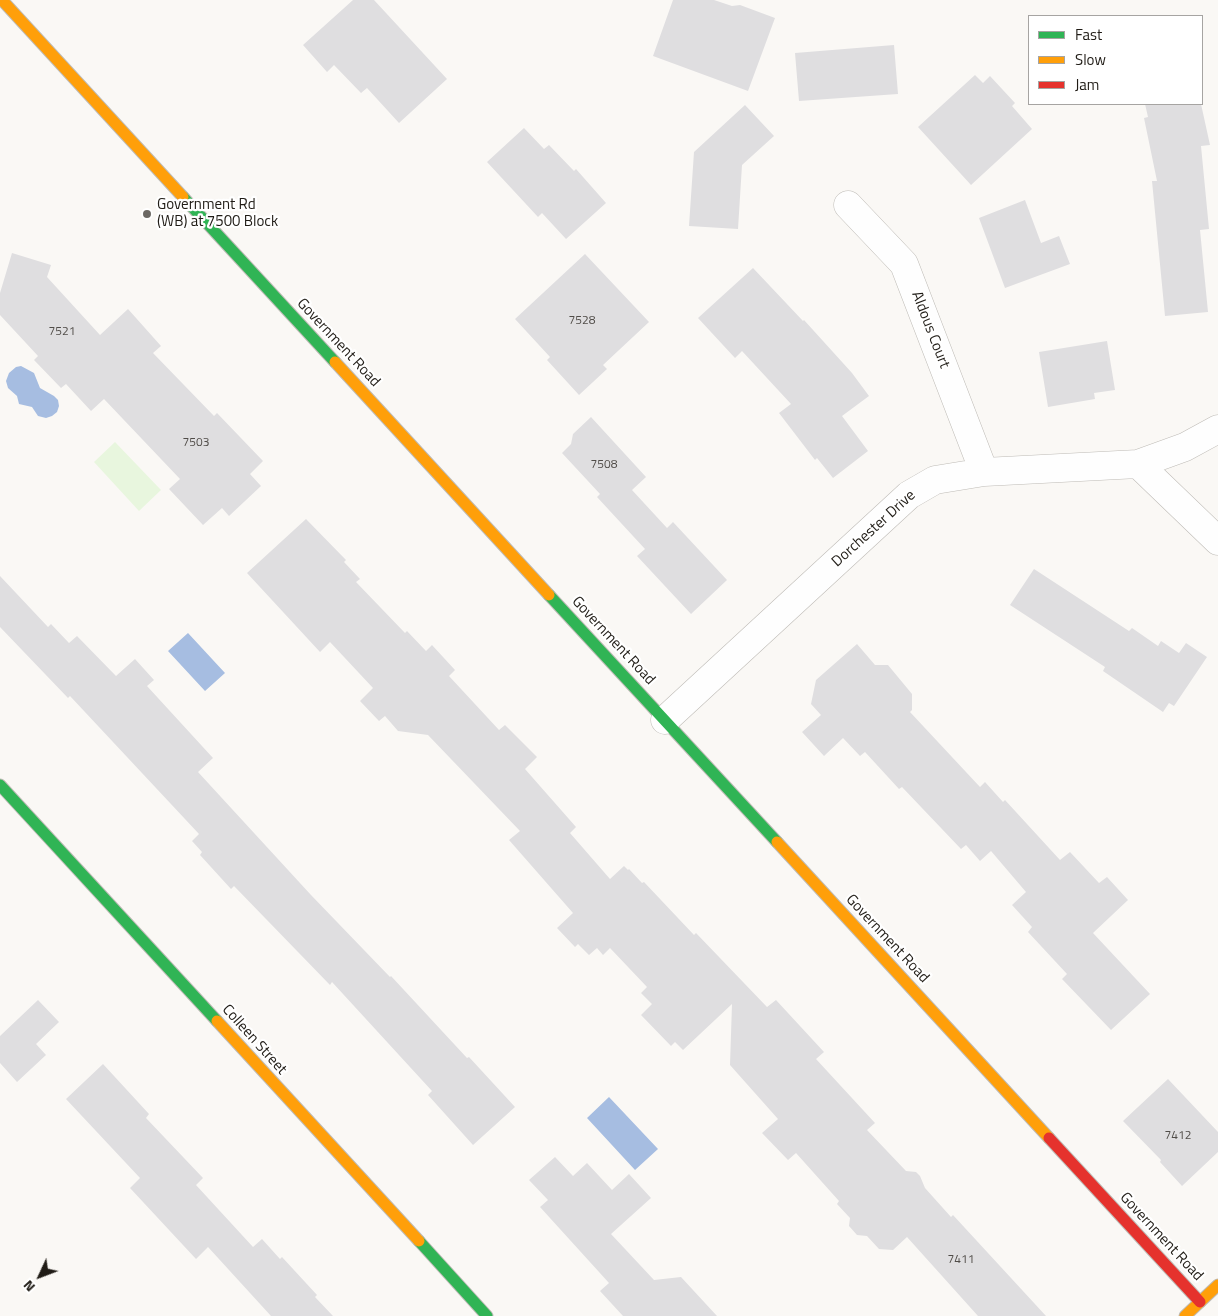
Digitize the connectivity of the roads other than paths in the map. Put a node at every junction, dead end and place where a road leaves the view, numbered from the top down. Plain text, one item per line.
1 (2, 0) edge
2 (848, 205) dead end
3 (1218, 429) edge
4 (1138, 464) junction
5 (984, 472) junction
6 (1218, 540) edge
7 (665, 720) junction
8 (0, 785) edge
9 (1218, 1285) edge
10 (1200, 1302) junction
11 (486, 1316) edge
12 (1185, 1316) edge

1 - 7 street, Government Road
2 - 5 street, Aldous Court
3 - 4 street, Dorchester Drive
4 - 5 street, Dorchester Drive
4 - 6 street
5 - 7 street, Dorchester Drive
7 - 10 street, Government Road
8 - 11 street, Colleen Street
9 - 10 street
10 - 12 street

